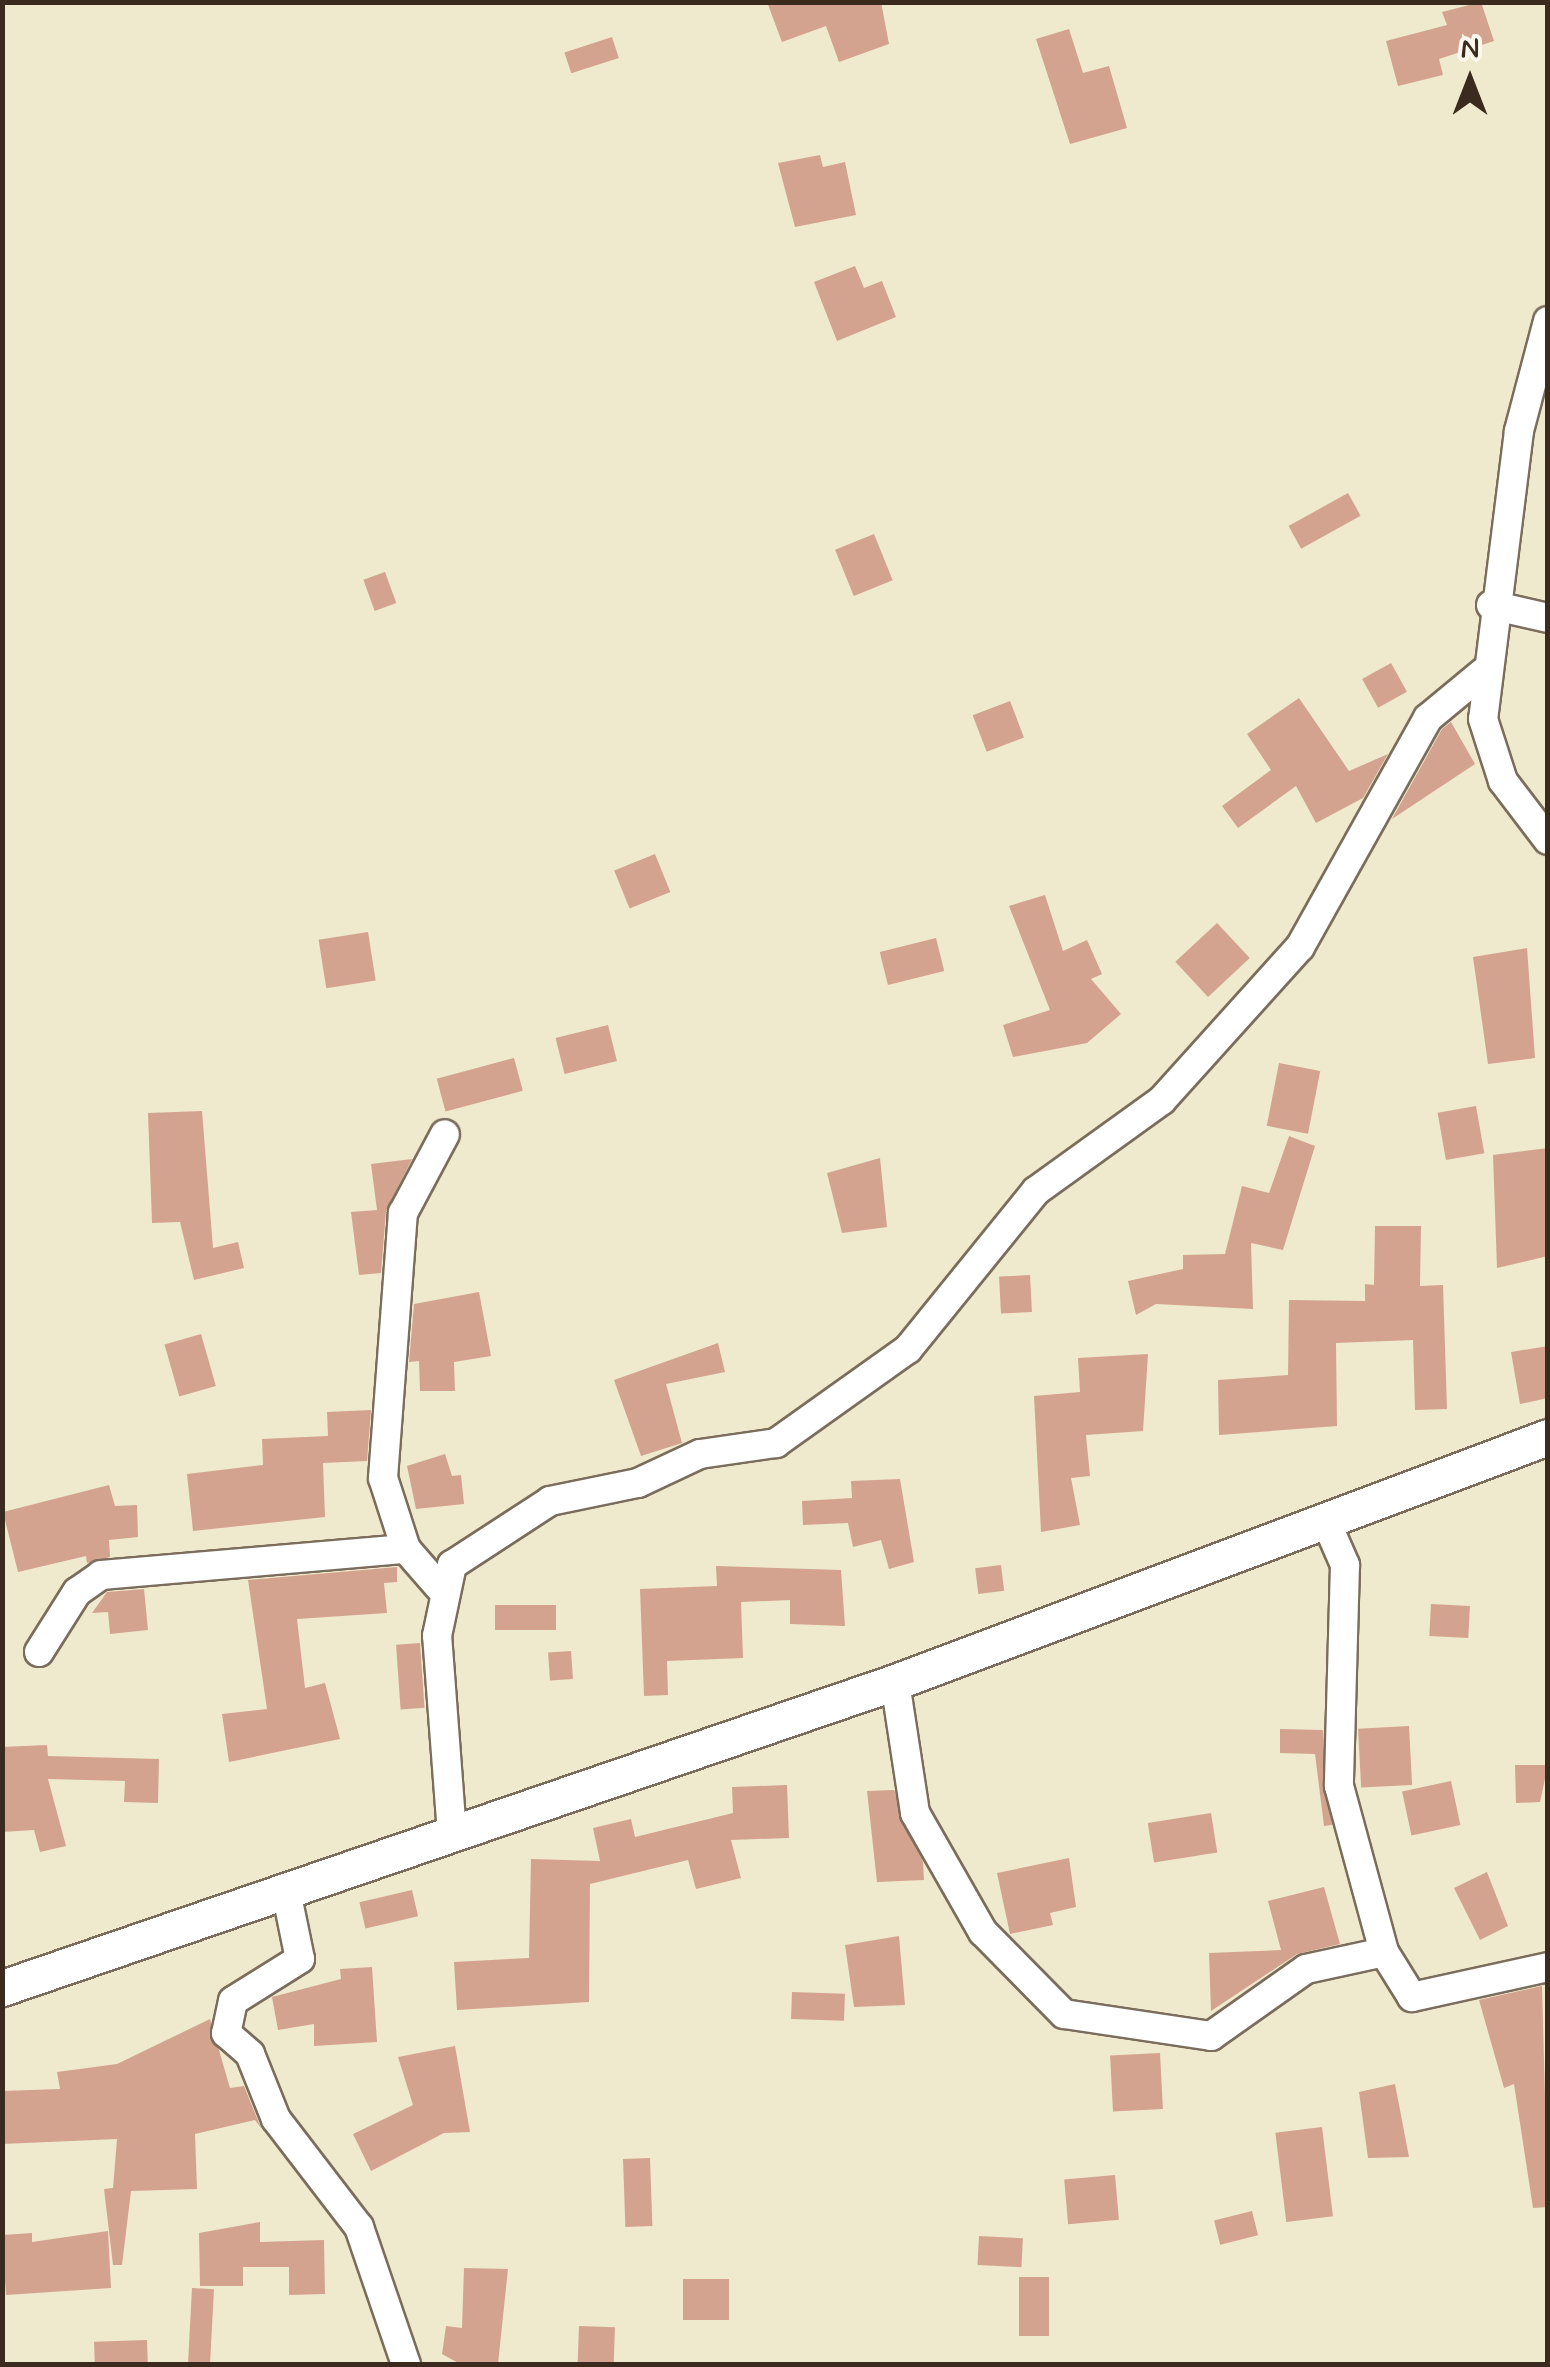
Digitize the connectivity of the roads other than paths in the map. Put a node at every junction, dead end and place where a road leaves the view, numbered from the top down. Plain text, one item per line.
1 (1548, 321) edge
2 (1491, 605) junction
3 (1548, 618) edge
4 (1486, 670) junction
5 (1448, 694) junction
6 (1484, 720) junction
7 (1548, 840) edge
8 (445, 1134) dead end
9 (1548, 1438) edge
10 (1328, 1526) junction
11 (406, 1549) junction
12 (440, 1588) junction
13 (39, 1652) dead end
14 (895, 1682) junction
15 (452, 1834) junction
16 (286, 1891) junction
17 (1384, 1952) junction
18 (1548, 1967) edge
19 (2, 1988) edge
20 (406, 2364) edge

1 - 2 street
2 - 3 street
2 - 4 street
4 - 5 street
4 - 6 street
5 - 6 street
5 - 12 street
6 - 7 street
8 - 11 street
9 - 10 street
10 - 14 street
10 - 17 street
11 - 12 street
11 - 13 street
12 - 15 street
14 - 15 street
14 - 17 street
15 - 16 street
16 - 19 street
16 - 20 street
17 - 18 street

